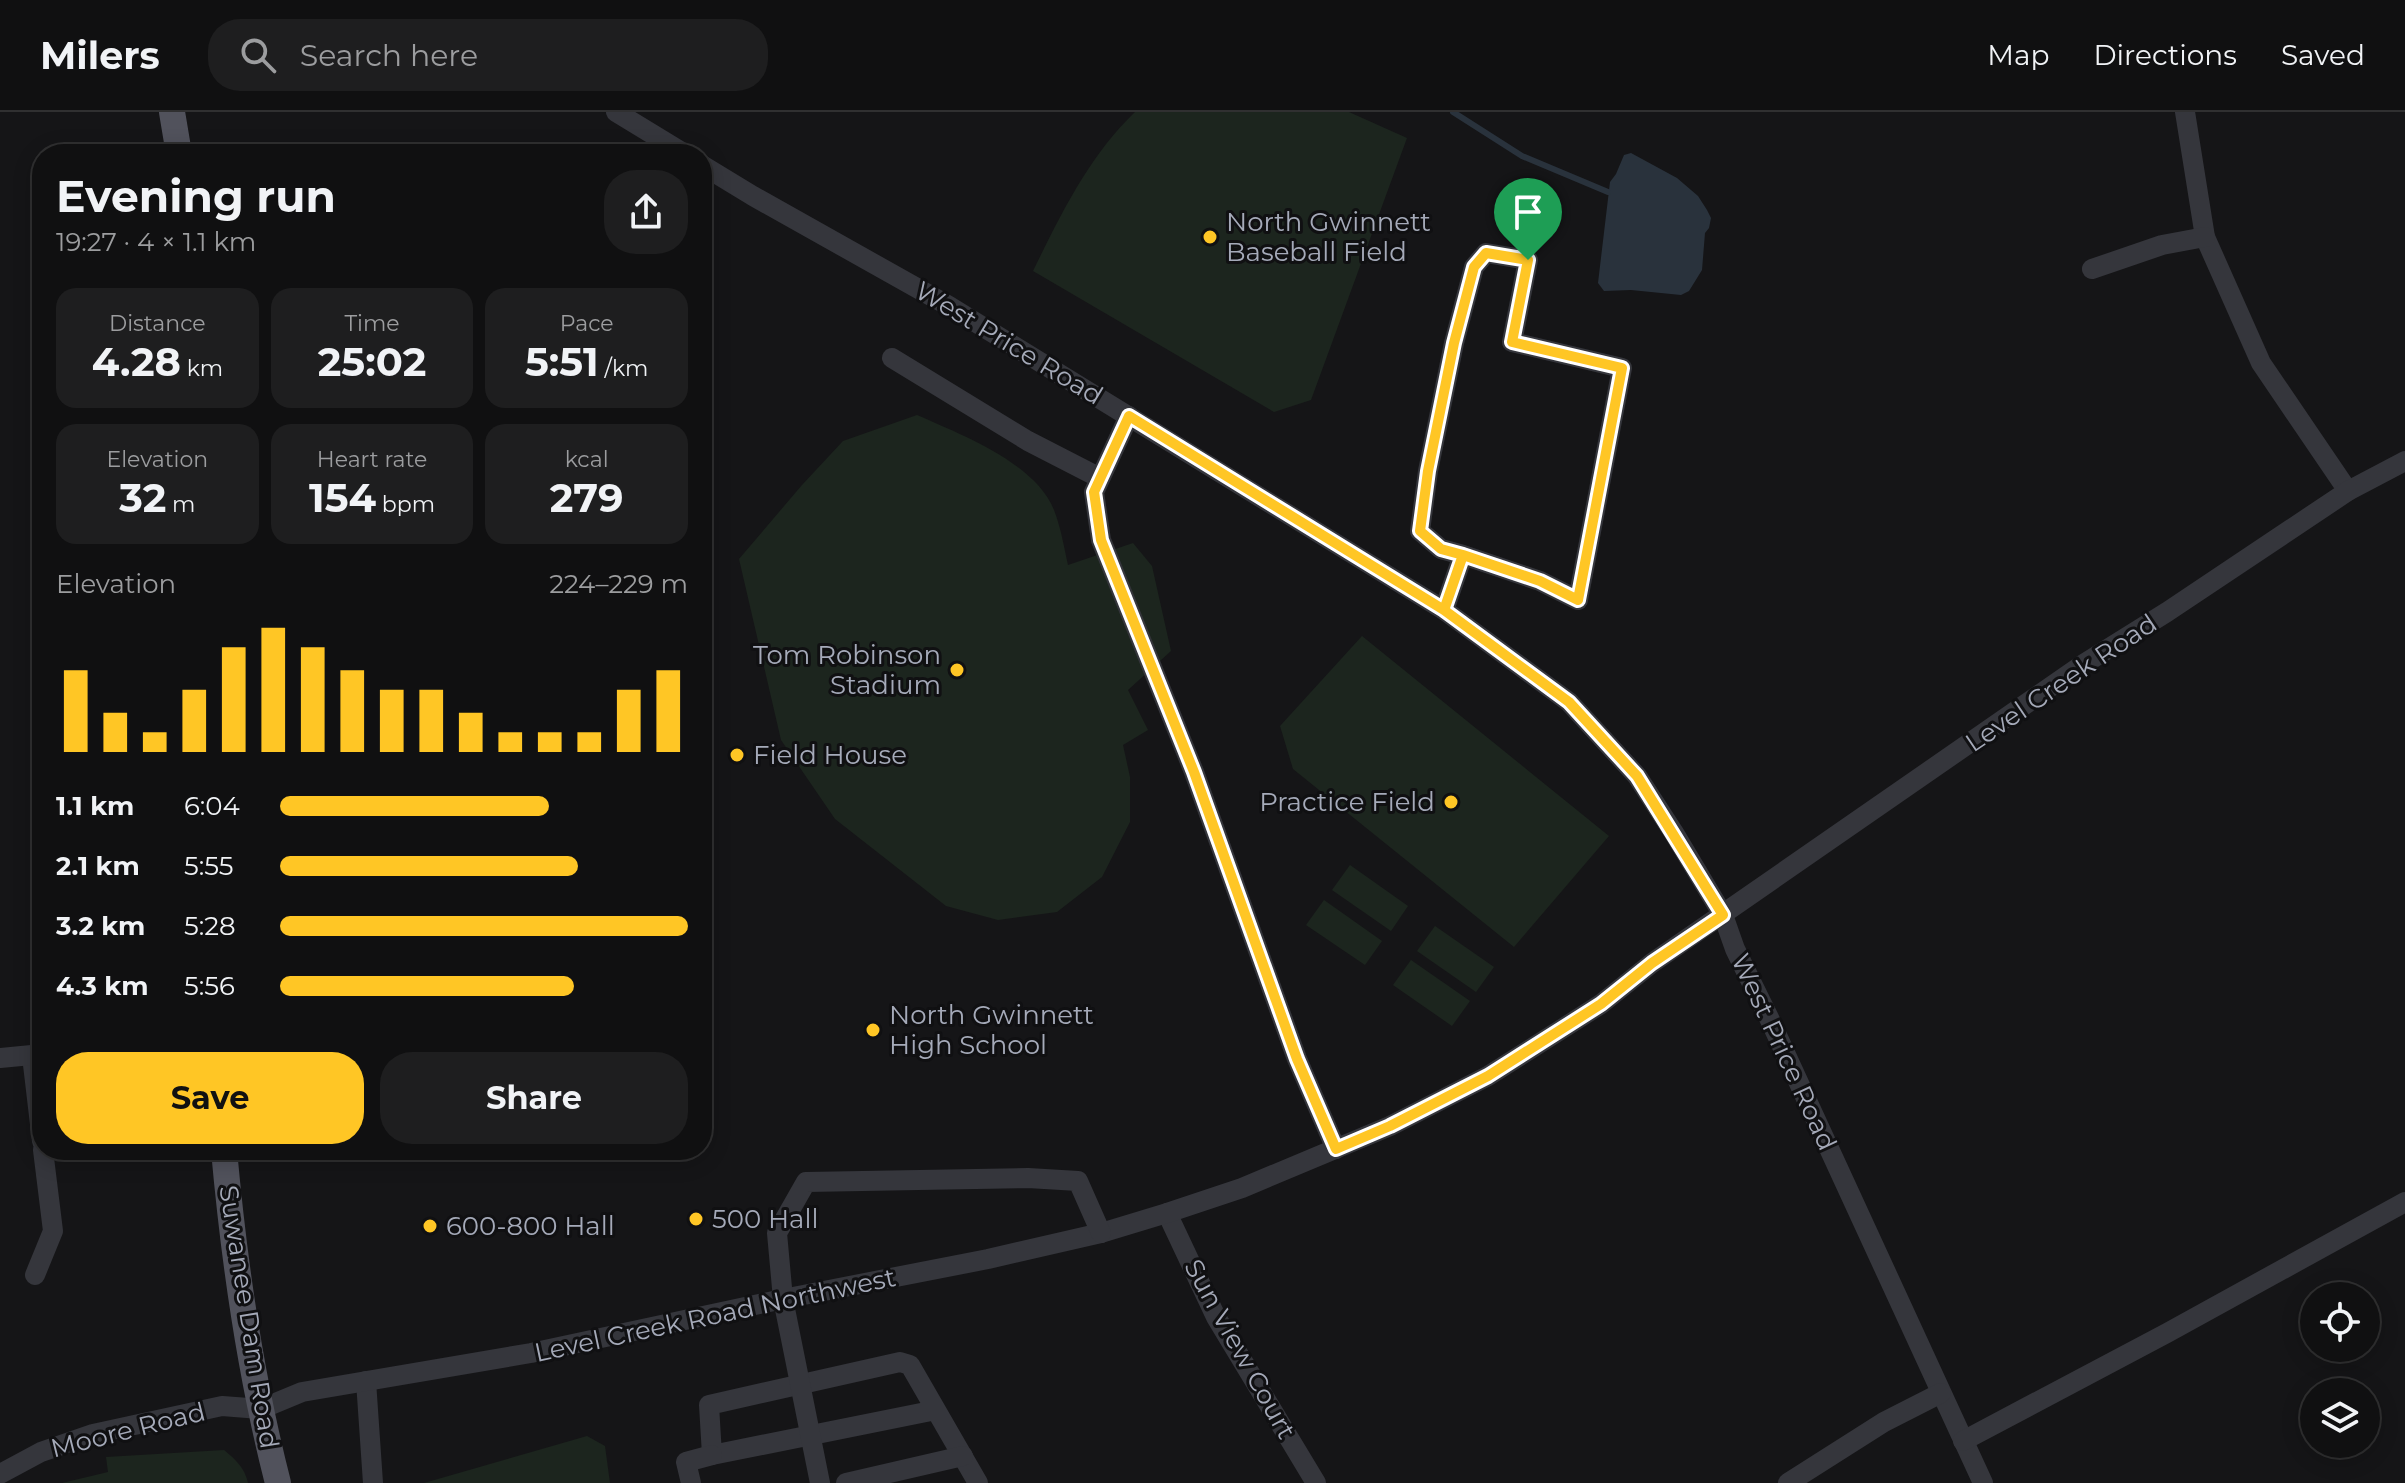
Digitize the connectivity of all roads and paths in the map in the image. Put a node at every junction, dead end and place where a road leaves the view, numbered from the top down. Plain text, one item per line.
1 (172, 112) edge
2 (616, 112) edge
3 (2185, 112) edge
4 (177, 144) edge
5 (669, 144) edge
6 (712, 171) edge
7 (2205, 237) junction
8 (2092, 269) dead end
9 (892, 358) dead end
10 (1129, 416) junction
11 (2405, 461) edge
12 (1100, 478) junction
13 (2348, 491) junction
14 (1463, 555) junction
15 (1444, 610) junction
16 (1723, 915) junction
17 (32, 1055) edge
18 (0, 1058) edge
19 (1336, 1149) junction
20 (44, 1160) edge
21 (225, 1160) edge
22 (2405, 1202) edge
23 (1167, 1213) junction
24 (1101, 1233) junction
25 (35, 1275) dead end
26 (783, 1299) junction
27 (366, 1381) junction
28 (799, 1384) junction
29 (1941, 1393) junction
30 (261, 1409) junction
31 (936, 1410) junction
32 (810, 1434) junction
33 (1963, 1441) junction
34 (712, 1455) junction
35 (963, 1456) junction
36 (0, 1474) edge
37 (278, 1483) edge
38 (373, 1483) edge
39 (691, 1483) edge
40 (820, 1483) edge
41 (846, 1483) edge
42 (978, 1483) edge
43 (1316, 1483) edge
44 (1788, 1483) edge
45 (1983, 1483) edge

1 - 4 main road
2 - 5 street
3 - 7 street
6 - 10 street, West Price Road
7 - 8 street
7 - 13 street
9 - 12 street
10 - 12 street
10 - 15 street, West Price Road
11 - 13 street, Level Creek Road
12 - 19 street
13 - 16 street, Level Creek Road
14 - 14 street
14 - 15 street
15 - 16 street, West Price Road
16 - 19 street, Level Creek Road
16 - 29 street, West Price Road
17 - 18 street
19 - 23 street, Level Creek Road Northwest
20 - 25 street
21 - 30 main road, Suwanee Dam Road
22 - 33 street
23 - 24 street, Level Creek Road Northwest
23 - 43 street, Sun View Court
24 - 26 street, Level Creek Road Northwest
24 - 26 street
26 - 27 street, Level Creek Road Northwest
26 - 28 street
27 - 30 street, Level Creek Road Northwest
27 - 38 street
28 - 31 street
28 - 32 street
28 - 34 street
29 - 33 street, West Price Road
29 - 44 street
30 - 36 street, Moore Road
30 - 37 main road, Suwanee Dam Road
31 - 32 street
31 - 35 street
32 - 34 street
32 - 40 street
33 - 45 street, West Price Road
34 - 39 street
35 - 41 street
35 - 42 street

